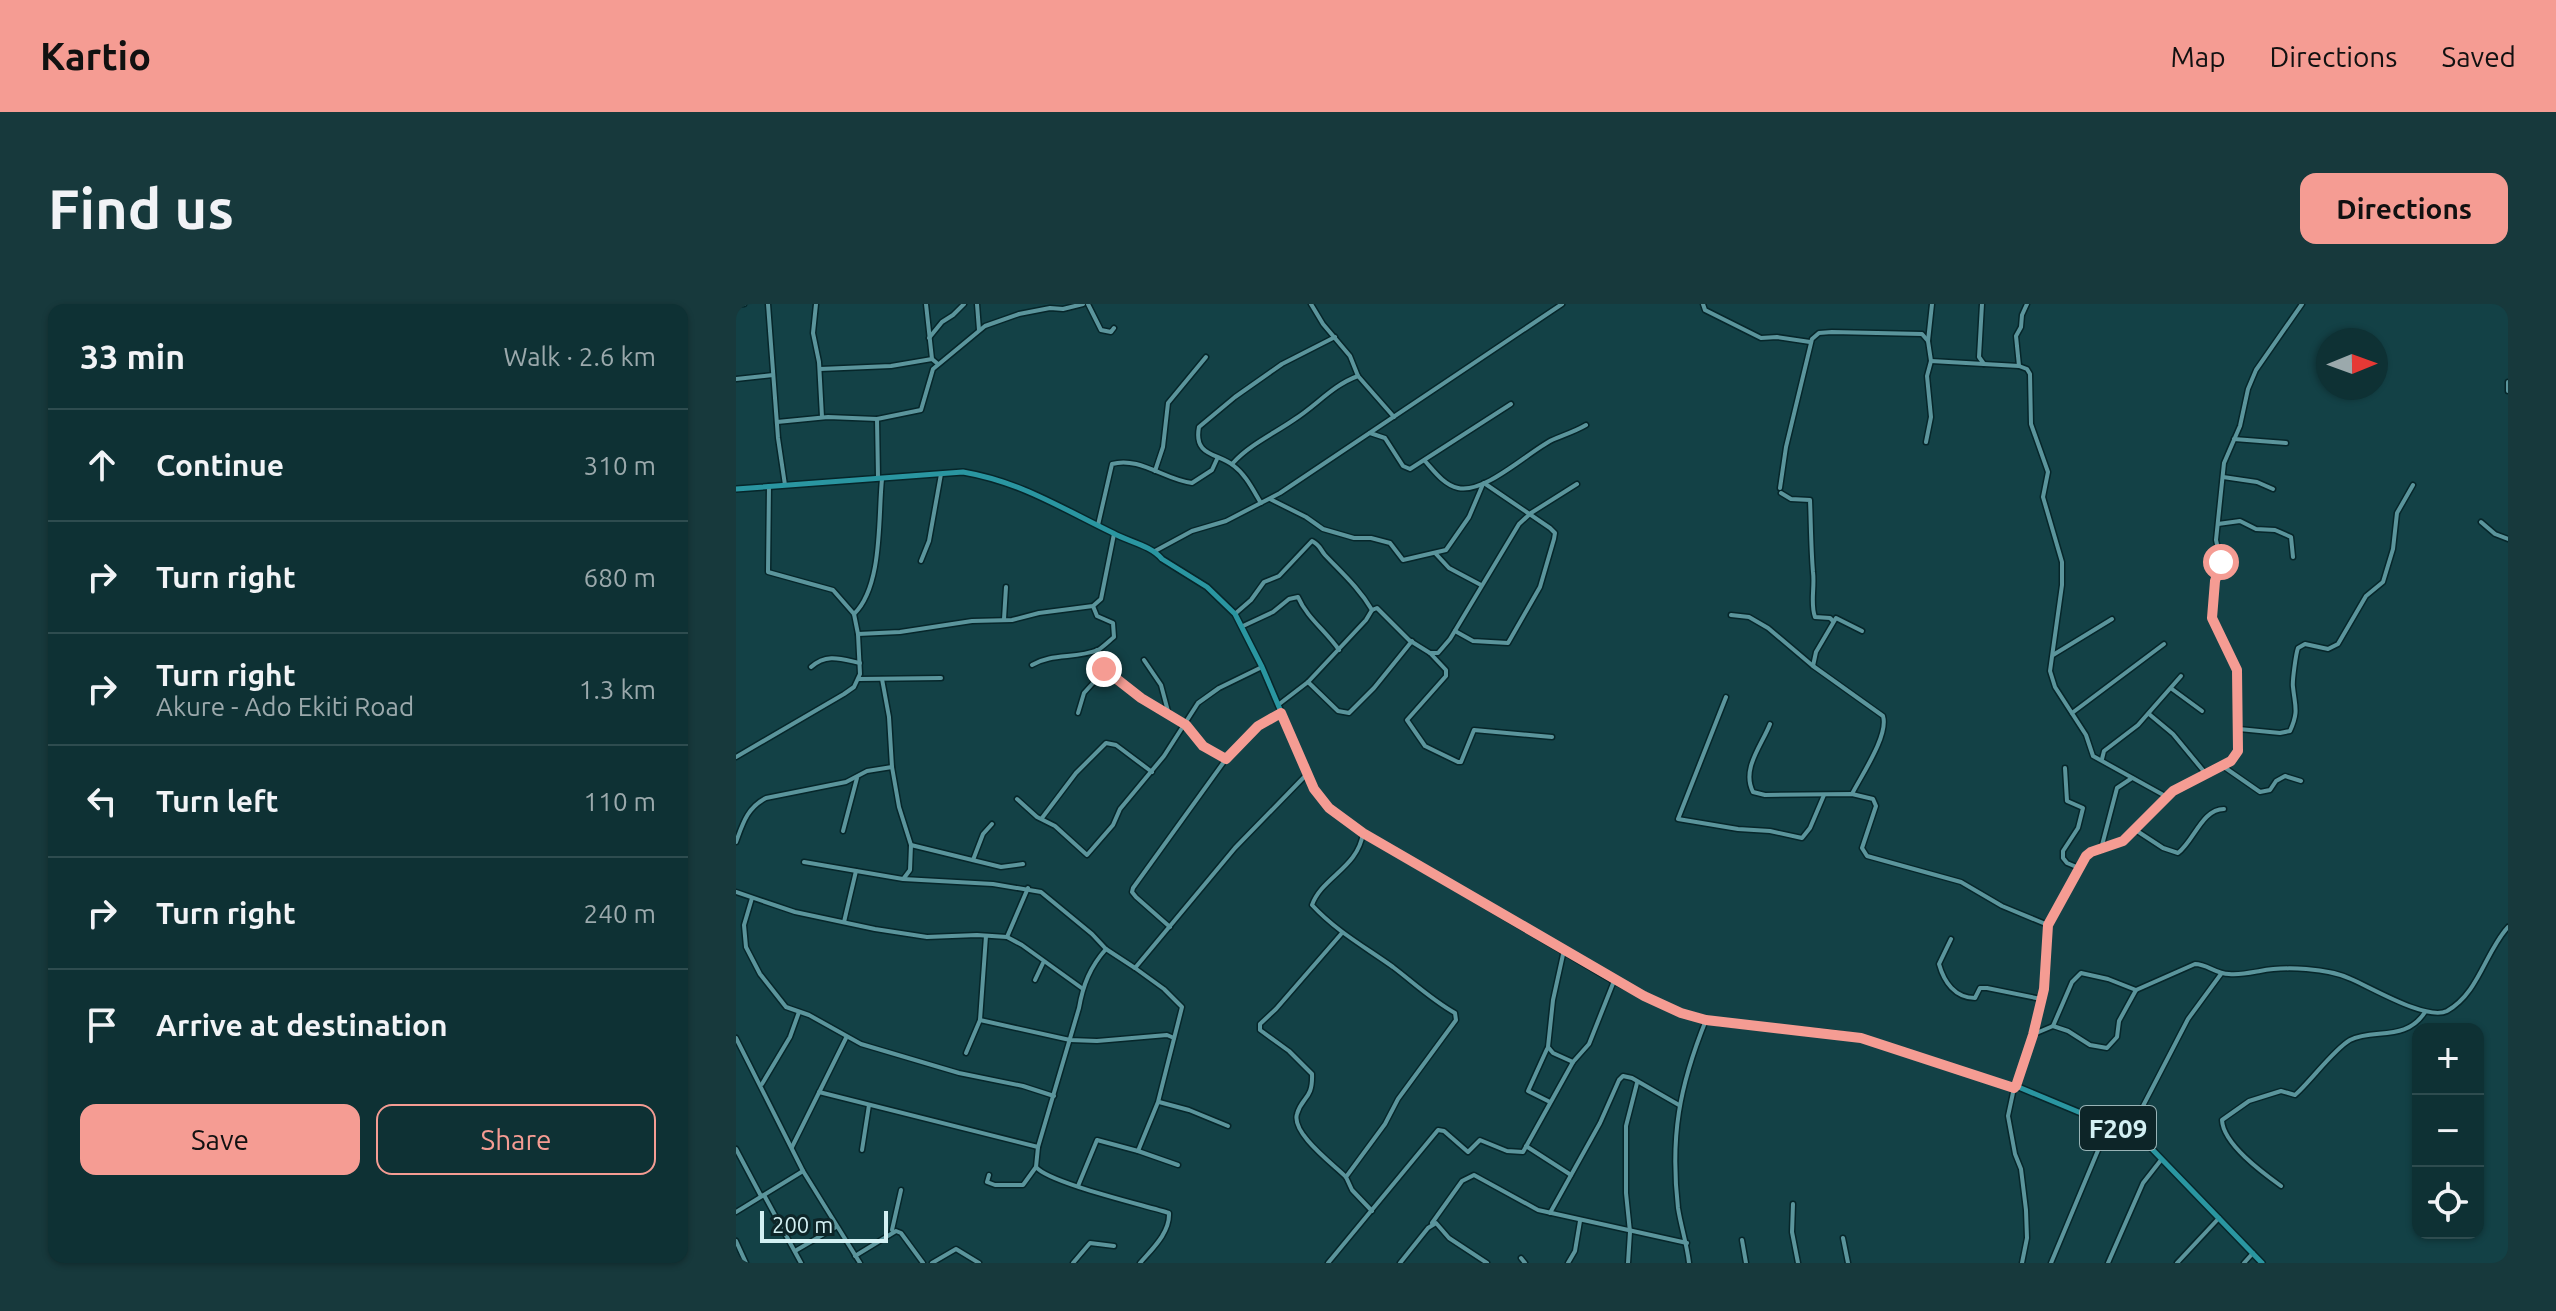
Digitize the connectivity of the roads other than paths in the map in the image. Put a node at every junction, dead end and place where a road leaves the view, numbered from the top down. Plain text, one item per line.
1 (744, 304) edge
2 (768, 304) edge
3 (816, 304) edge
4 (926, 304) edge
5 (964, 304) edge
6 (977, 304) edge
7 (1085, 304) edge
8 (1311, 304) edge
9 (1562, 304) edge
10 (1703, 304) edge
11 (1932, 304) edge
12 (1982, 304) edge
13 (2027, 304) edge
14 (2302, 304) edge
15 (736, 305) edge
16 (1114, 328) dead end
17 (979, 330) junction
18 (1335, 337) junction
19 (929, 338) junction
20 (1928, 341) junction
21 (1810, 342) junction
22 (1206, 357) dead end
23 (932, 359) junction
24 (1931, 361) junction
25 (938, 364) junction
26 (1984, 364) junction
27 (2019, 366) junction
28 (819, 369) junction
29 (773, 375) junction
30 (1358, 376) junction
31 (736, 379) edge
32 (2508, 382) edge
33 (2508, 391) edge
34 (1511, 404) dead end
35 (822, 417) junction
36 (1394, 417) junction
37 (877, 419) junction
38 (777, 422) junction
39 (1586, 425) dead end
40 (1369, 433) junction
41 (2234, 439) junction
42 (1926, 442) dead end
43 (2286, 443) dead end
44 (1217, 459) junction
45 (1425, 461) junction
46 (1233, 464) junction
47 (1155, 471) junction
48 (942, 472) junction
49 (880, 476) junction
50 (2223, 477) junction
51 (1483, 484) junction
52 (1577, 484) dead end
53 (769, 485) junction
54 (785, 485) junction
55 (2413, 485) dead end
56 (736, 489) edge
57 (2273, 489) dead end
58 (1270, 499) junction
59 (1261, 503) junction
60 (1531, 513) junction
61 (2481, 522) dead end
62 (1098, 525) junction
63 (2217, 525) junction
64 (1114, 534) junction
65 (2508, 539) edge
66 (1155, 551) junction
67 (1436, 554) junction
68 (2293, 557) dead end
69 (921, 561) dead end
70 (1481, 585) junction
71 (1006, 587) dead end
72 (1093, 606) junction
73 (1372, 610) junction
74 (854, 614) junction
75 (1235, 614) junction
76 (1731, 615) dead end
77 (1004, 619) junction
78 (2112, 619) dead end
79 (1833, 621) junction
80 (1243, 626) junction
81 (1455, 631) junction
82 (1862, 631) dead end
83 (858, 634) junction
84 (1412, 641) junction
85 (2164, 644) dead end
86 (1097, 650) junction
87 (1339, 650) junction
88 (1430, 653) junction
89 (2051, 657) junction
90 (1144, 660) dead end
91 (860, 663) junction
92 (1032, 665) dead end
93 (1813, 666) junction
94 (811, 667) dead end
95 (1262, 667) junction
96 (1104, 669) junction
97 (2181, 676) dead end
98 (941, 678) dead end
99 (859, 679) junction
100 (882, 679) junction
101 (1308, 682) junction
102 (2171, 689) junction
103 (1726, 697) dead end
104 (1278, 705) junction
105 (2202, 711) dead end
106 (1078, 713) dead end
107 (1281, 713) junction
108 (2072, 713) junction
109 (2149, 714) junction
110 (1169, 716) junction
111 (1770, 724) dead end
112 (1186, 725) junction
113 (2239, 729) junction
114 (1552, 737) dead end
115 (736, 757) edge
116 (1226, 759) junction
117 (2102, 759) junction
118 (2223, 766) junction
119 (892, 767) junction
120 (2065, 768) dead end
121 (1152, 772) junction
122 (1307, 774) junction
123 (2206, 774) junction
124 (857, 778) junction
125 (2132, 778) junction
126 (2301, 781) dead end
127 (1852, 794) junction
128 (1824, 795) junction
129 (2167, 797) junction
130 (1017, 799) dead end
131 (2224, 809) dead end
132 (1042, 818) junction
133 (992, 824) dead end
134 (2134, 829) junction
135 (843, 831) dead end
136 (1363, 833) junction
137 (736, 842) edge
138 (911, 845) junction
139 (2101, 849) junction
140 (973, 861) junction
141 (804, 862) dead end
142 (1023, 864) dead end
143 (2079, 868) junction
144 (910, 870) junction
145 (856, 871) junction
146 (903, 879) junction
147 (915, 879) junction
148 (1028, 888) junction
149 (736, 892) edge
150 (752, 898) junction
151 (844, 922) junction
152 (2048, 925) junction
153 (1170, 927) junction
154 (2508, 927) edge
155 (743, 933) junction
156 (1342, 933) junction
157 (736, 934) edge
158 (986, 936) junction
159 (1007, 937) junction
160 (1951, 939) dead end
161 (1106, 949) junction
162 (1564, 950) junction
163 (1043, 963) junction
164 (1135, 968) junction
165 (2221, 974) junction
166 (1035, 980) dead end
167 (1614, 981) junction
168 (1083, 989) junction
169 (2136, 990) junction
170 (2041, 999) junction
171 (799, 1012) junction
172 (2425, 1012) junction
173 (980, 1020) junction
174 (1706, 1020) junction
175 (2053, 1026) junction
176 (2033, 1035) junction
177 (736, 1038) edge
178 (846, 1038) junction
179 (1174, 1038) junction
180 (1070, 1040) junction
181 (1548, 1047) junction
182 (966, 1053) dead end
183 (1573, 1062) junction
184 (1637, 1083) junction
185 (761, 1085) junction
186 (2015, 1087) junction
187 (819, 1092) junction
188 (1054, 1096) junction
189 (1158, 1102) junction
190 (1551, 1102) junction
191 (870, 1104) junction
192 (1679, 1105) junction
193 (2109, 1124) junction
194 (1228, 1126) dead end
195 (2129, 1133) junction
196 (1526, 1146) junction
197 (1038, 1147) junction
198 (792, 1148) junction
199 (736, 1149) edge
200 (862, 1150) dead end
201 (1138, 1151) junction
202 (2163, 1158) junction
203 (1178, 1165) dead end
204 (1036, 1167) junction
205 (803, 1171) junction
206 (989, 1175) dead end
207 (1571, 1175) junction
208 (1346, 1177) junction
209 (1078, 1186) junction
210 (2281, 1186) dead end
211 (901, 1190) dead end
212 (763, 1196) junction
213 (1793, 1204) dead end
214 (1372, 1211) junction
215 (736, 1212) edge
216 (1550, 1213) junction
217 (2219, 1218) junction
218 (1580, 1221) junction
219 (1432, 1223) junction
220 (836, 1227) junction
221 (892, 1231) junction
222 (1630, 1232) junction
223 (1843, 1238) dead end
224 (1742, 1240) dead end
225 (736, 1241) edge
226 (1687, 1243) junction
227 (1114, 1246) dead end
228 (795, 1251) junction
229 (2253, 1253) junction
230 (855, 1256) junction
231 (746, 1263) edge
232 (801, 1263) edge
233 (860, 1263) edge
234 (923, 1263) edge
235 (932, 1263) edge
236 (979, 1263) edge
237 (1073, 1263) edge
238 (1140, 1263) edge
239 (1328, 1263) edge
240 (1400, 1263) edge
241 (1487, 1263) edge
242 (1568, 1263) edge
243 (1628, 1263) edge
244 (1689, 1263) edge
245 (1746, 1263) edge
246 (1798, 1263) edge
247 (1848, 1263) edge
248 (2022, 1263) edge
249 (2051, 1263) edge
250 (2108, 1263) edge
251 (2177, 1263) edge
252 (2244, 1263) edge
253 (2262, 1263) edge

1 - 15 street
2 - 29 street
3 - 28 street
4 - 19 street
5 - 19 street
6 - 17 street
7 - 16 street
7 - 17 street
8 - 18 street
9 - 36 street
10 - 21 street
11 - 20 street
12 - 26 street
13 - 27 street
14 - 41 street
17 - 25 street
18 - 30 street
18 - 44 street
19 - 23 street
20 - 21 street
20 - 24 street
21 - 79 street
22 - 47 street
23 - 25 street
23 - 28 street
24 - 26 street
24 - 42 street
25 - 37 street
26 - 27 street
27 - 89 street
28 - 35 street
29 - 31 street
29 - 38 street
30 - 36 street
30 - 46 street
32 - 33 street
34 - 45 street
35 - 37 street
35 - 38 street
36 - 40 street
37 - 49 street
38 - 54 street
39 - 51 street
40 - 45 street
40 - 58 street
41 - 43 street
41 - 50 street
44 - 46 street
44 - 47 street
45 - 51 street
46 - 59 street
47 - 62 street
48 - 49 main road, F209
48 - 62 main road, F209
48 - 69 street
49 - 54 main road, F209
49 - 74 street
50 - 57 street
50 - 63 street
51 - 60 street
51 - 67 street
52 - 60 street
53 - 54 main road, F209
53 - 56 main road, F209
53 - 74 street
55 - 113 street
58 - 59 street
58 - 67 street
59 - 66 street
60 - 70 street
60 - 81 street
61 - 65 street
62 - 64 main road, F209
63 - 68 street
63 - 113 street
64 - 66 main road, F209
64 - 72 street
66 - 75 main road, F209
67 - 70 street
70 - 81 street
71 - 77 street
72 - 77 street
72 - 86 street
73 - 75 street
73 - 84 street
73 - 87 street
74 - 83 street
75 - 80 main road, F209
76 - 93 street
77 - 83 street
78 - 89 street
79 - 82 street
79 - 93 street
80 - 87 street
80 - 95 main road, F209
81 - 88 street
83 - 91 street
84 - 88 street
84 - 101 street
85 - 108 street
86 - 92 street
86 - 96 street
87 - 101 street
88 - 114 street
89 - 108 street
90 - 110 street
91 - 94 street
91 - 99 street
93 - 127 street
95 - 104 main road, F209
95 - 112 street
96 - 106 street
96 - 110 street
97 - 102 street
98 - 100 street
99 - 100 street
99 - 115 street
100 - 119 street
101 - 104 street
102 - 105 street
102 - 109 street
103 - 128 street
104 - 107 main road, F209
107 - 116 street
107 - 122 main road, F209
108 - 117 street
109 - 117 street
109 - 123 street
110 - 112 street
111 - 128 street
112 - 116 street
112 - 121 street
113 - 118 street
116 - 153 street
117 - 125 street
118 - 123 street
118 - 126 street
119 - 124 street
119 - 138 street
120 - 143 street
121 - 132 street
121 - 132 street
122 - 136 main road, F209
122 - 153 street
123 - 129 street
124 - 135 street
124 - 137 street
125 - 129 street
125 - 139 street
127 - 128 street
127 - 152 street
129 - 134 street
130 - 132 street
131 - 134 street
133 - 140 street
134 - 139 street
136 - 156 street
136 - 162 main road, F209
138 - 140 street
138 - 144 street
139 - 143 street
140 - 142 street
141 - 145 street
143 - 152 street
144 - 146 street
144 - 147 street
145 - 146 street
145 - 151 street
146 - 147 street
147 - 148 street
148 - 159 street
148 - 161 street
149 - 150 street
150 - 151 street
150 - 155 street
151 - 158 street
152 - 170 street
153 - 164 street
154 - 172 street
155 - 157 street
155 - 171 street
156 - 208 street
156 - 208 street
158 - 159 street
158 - 173 street
159 - 163 street
160 - 170 street
161 - 164 street
161 - 168 street
162 - 167 main road, F209
162 - 181 street
163 - 166 street
163 - 168 street
164 - 179 street
165 - 169 street
165 - 172 street
165 - 195 street
167 - 174 main road, F209
167 - 183 street
168 - 180 street
169 - 175 street
169 - 175 street
170 - 176 street
171 - 178 street
171 - 185 street
172 - 210 street
173 - 180 street
173 - 182 street
174 - 186 main road, F209
174 - 192 street
175 - 176 street
176 - 186 street
177 - 185 street
178 - 187 street
178 - 188 street
179 - 180 street
179 - 189 street
180 - 188 street
181 - 183 street
181 - 190 street
183 - 190 street
184 - 192 street
184 - 207 street
184 - 222 street
185 - 198 street
186 - 193 main road, F209
186 - 248 street
187 - 191 street
187 - 198 street
188 - 197 street
189 - 194 street
189 - 201 street
190 - 196 street
191 - 197 street
191 - 200 street
192 - 226 street
193 - 195 main road, F209
193 - 249 street
195 - 202 main road, F209
196 - 207 street
196 - 214 street
197 - 204 street
198 - 205 street
199 - 212 street
201 - 203 street
201 - 209 street
202 - 217 main road, F209
202 - 250 street
204 - 206 street
204 - 209 street
205 - 212 street
205 - 220 street
207 - 216 street
208 - 214 street
209 - 238 street
211 - 221 street
212 - 215 street
212 - 228 street
213 - 246 street
214 - 239 street
216 - 218 street
216 - 219 street
217 - 229 main road, F209
217 - 251 street
218 - 222 street
218 - 242 street
219 - 240 street
219 - 241 street
220 - 228 street
220 - 230 street
221 - 230 street
221 - 234 street
222 - 226 street
222 - 243 street
223 - 247 street
224 - 245 street
225 - 231 street
226 - 244 street
227 - 237 street
228 - 232 street
229 - 252 street
229 - 253 main road, F209
230 - 233 street
235 - 236 street

